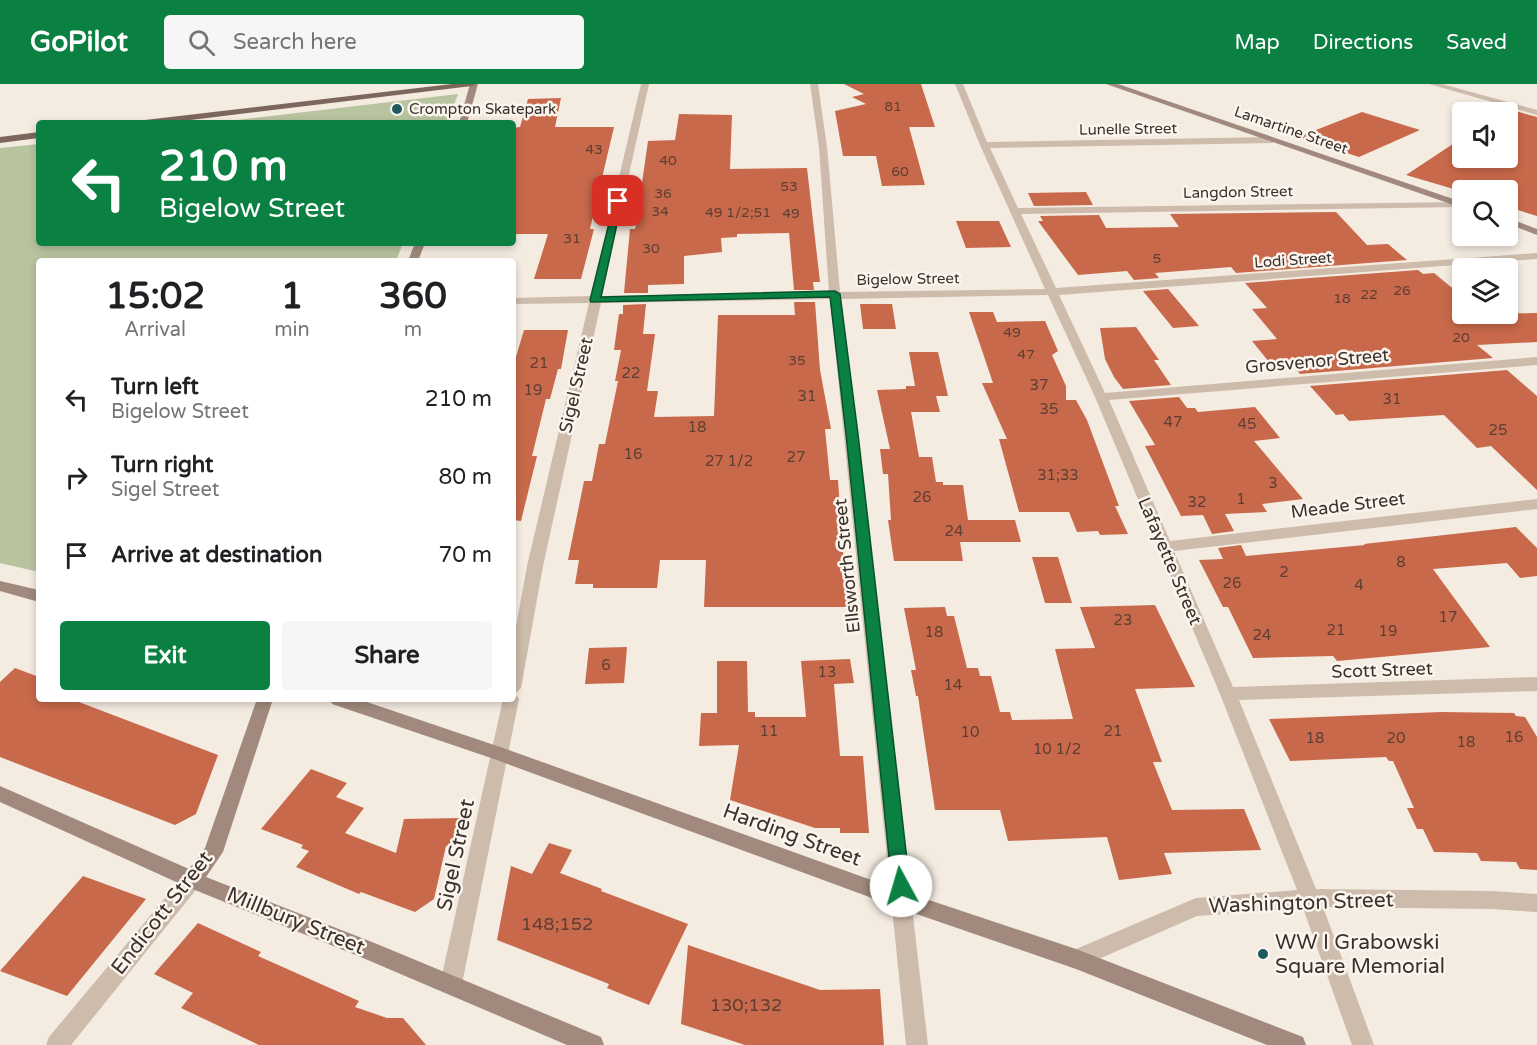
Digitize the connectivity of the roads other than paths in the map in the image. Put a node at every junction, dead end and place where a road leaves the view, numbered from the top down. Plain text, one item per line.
1 (473, 84) edge
2 (645, 84) edge
3 (814, 84) edge
4 (960, 84) edge
5 (1110, 84) edge
6 (1433, 84) edge
7 (1537, 113) edge
8 (170, 120) edge
9 (464, 120) edge
10 (36, 135) edge
11 (0, 140) edge
12 (1272, 140) junction
13 (984, 145) junction
14 (1452, 201) edge
15 (1452, 204) edge
16 (1016, 211) junction
17 (1518, 225) edge
18 (1533, 230) edge
19 (1537, 256) edge
20 (1052, 292) junction
21 (835, 294) junction
22 (595, 300) junction
23 (516, 302) edge
24 (1537, 361) edge
25 (1101, 397) junction
26 (1537, 504) edge
27 (1164, 547) junction
28 (0, 586) edge
29 (36, 595) edge
30 (516, 672) edge
31 (1537, 684) edge
32 (1228, 694) junction
33 (264, 702) edge
34 (347, 702) edge
35 (510, 702) edge
36 (500, 754) junction
37 (0, 794) edge
38 (192, 880) junction
39 (1310, 898) junction
40 (902, 900) junction
41 (1537, 903) edge
42 (1076, 959) junction
43 (451, 984) junction
44 (57, 1045) edge
45 (593, 1045) edge
46 (917, 1045) edge
47 (1295, 1045) edge
48 (1363, 1045) edge

1 - 8 main road
1 - 9 main road
2 - 22 street, Sigel Street
3 - 21 street, Ellsworth Street
4 - 13 street, Lafayette Street
5 - 12 main road, Lamartine Street
6 - 7 street
10 - 11 main road
12 - 13 street, Lunelle Street
12 - 14 main road, Lamartine Street
13 - 16 street, Lafayette Street
15 - 16 street, Langdon Street
16 - 20 street, Lafayette Street
17 - 18 main road
19 - 20 street, Lodi Street
20 - 21 street, Bigelow Street
20 - 25 street, Lafayette Street
21 - 22 street, Bigelow Street
21 - 40 street, Ellsworth Street
22 - 23 street, Bigelow Street
22 - 30 street, Sigel Street
24 - 25 street, Grosvenor Street
25 - 27 street, Lafayette Street
26 - 27 street, Meade Street
27 - 32 street, Lafayette Street
28 - 29 main road
31 - 32 street, Scott Street
32 - 39 street, Lafayette Street
33 - 38 main road, Endicott Street
34 - 36 main road, Harding Street
35 - 36 street, Sigel Street
36 - 40 main road, Harding Street
36 - 43 street, Sigel Street
37 - 38 main road, Millbury Street
38 - 43 main road, Millbury Street
38 - 44 street, Endicott Street
39 - 41 street, Washington Street
39 - 42 street, Washington Street
39 - 48 street, Lafayette Street
40 - 42 main road, Harding Street
40 - 46 street, Ellsworth Street
42 - 47 main road, Harding Street
43 - 45 main road, Millbury Street

